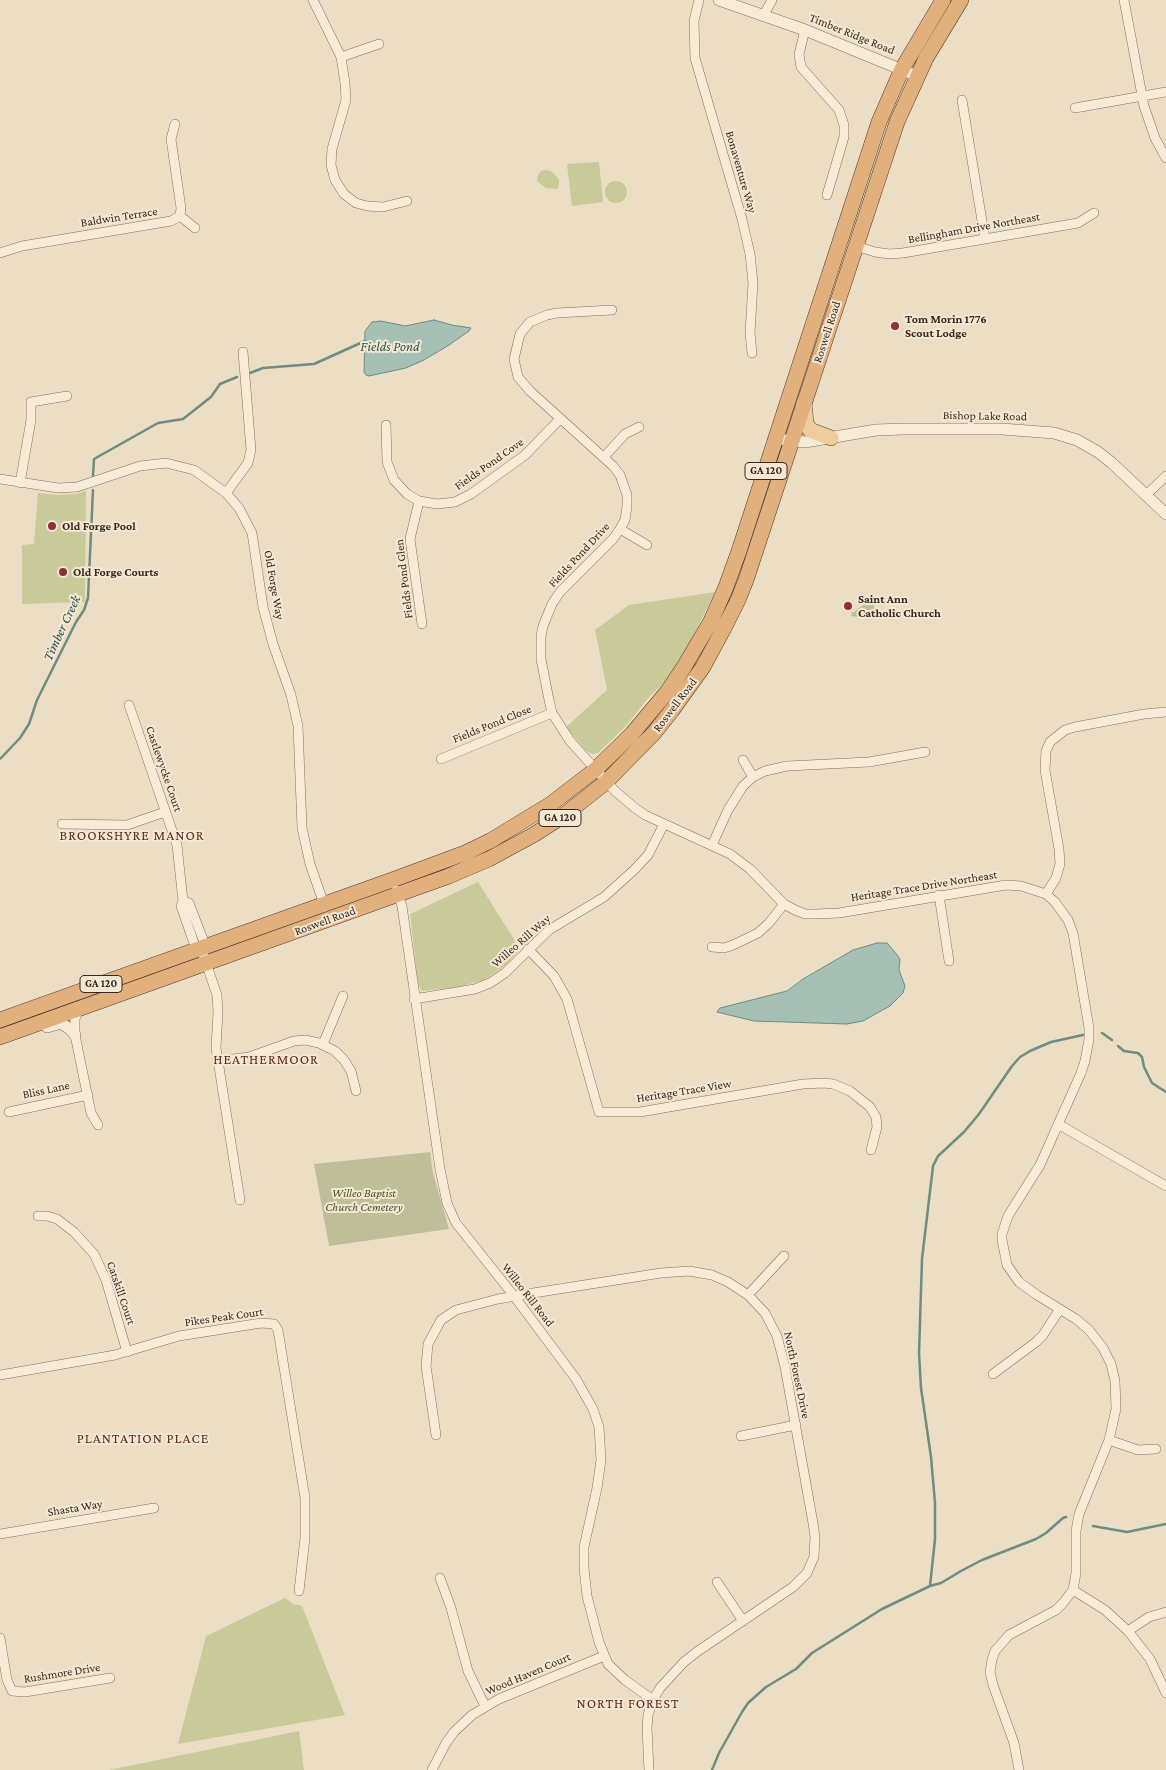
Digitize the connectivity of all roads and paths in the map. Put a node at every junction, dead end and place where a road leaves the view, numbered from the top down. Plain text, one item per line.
1 (313, 0) edge
2 (699, 0) edge
3 (719, 0) edge
4 (772, 0) edge
5 (943, 0) edge
6 (962, 0) edge
7 (1124, 0) edge
8 (763, 16) junction
9 (805, 30) junction
10 (379, 44) dead end
11 (341, 57) junction
12 (902, 69) junction
13 (917, 76) junction
14 (1166, 92) edge
15 (1142, 96) junction
16 (962, 100) dead end
17 (1075, 108) dead end
18 (175, 124) dead end
19 (1166, 158) edge
20 (827, 195) dead end
21 (408, 201) dead end
22 (1094, 212) dead end
23 (180, 216) junction
24 (195, 228) dead end
25 (984, 239) junction
26 (856, 246) junction
27 (0, 253) edge
28 (612, 310) dead end
29 (243, 352) dead end
30 (752, 353) dead end
31 (67, 396) dead end
32 (804, 403) junction
33 (560, 419) junction
34 (386, 426) dead end
35 (639, 427) dead end
36 (831, 438) junction
37 (784, 439) junction
38 (604, 457) junction
39 (1166, 476) edge
40 (0, 479) edge
41 (20, 482) junction
42 (226, 493) junction
43 (1146, 496) junction
44 (419, 501) junction
45 (1166, 514) edge
46 (620, 529) junction
47 (646, 544) dead end
48 (422, 624) dead end
49 (129, 705) dead end
50 (1166, 712) edge
51 (552, 713) junction
52 (924, 752) dead end
53 (441, 759) dead end
54 (743, 760) dead end
55 (595, 770) junction
56 (753, 777) junction
57 (606, 782) junction
58 (165, 812) junction
59 (62, 824) dead end
60 (664, 824) junction
61 (712, 845) junction
62 (395, 888) junction
63 (1046, 894) junction
64 (939, 896) junction
65 (784, 904) junction
66 (324, 905) junction
67 (330, 919) junction
68 (712, 947) dead end
69 (201, 948) junction
70 (528, 949) junction
71 (949, 962) dead end
72 (207, 963) junction
73 (343, 996) dead end
74 (414, 998) junction
75 (80, 1008) junction
76 (0, 1020) edge
77 (75, 1035) junction
78 (3, 1036) edge
79 (323, 1044) junction
80 (218, 1062) junction
81 (356, 1090) dead end
82 (88, 1095) junction
83 (9, 1112) dead end
84 (1058, 1124) junction
85 (98, 1125) dead end
86 (870, 1150) dead end
87 (1166, 1186) edge
88 (240, 1200) dead end
89 (38, 1216) dead end
90 (784, 1256) dead end
91 (748, 1295) junction
92 (514, 1296) junction
93 (1060, 1309) junction
94 (127, 1352) junction
95 (993, 1374) dead end
96 (0, 1375) edge
97 (796, 1426) junction
98 (436, 1435) dead end
99 (742, 1436) dead end
100 (1109, 1440) junction
101 (1156, 1449) dead end
102 (154, 1508) dead end
103 (0, 1534) edge
104 (440, 1578) dead end
105 (717, 1582) dead end
106 (1072, 1590) junction
107 (299, 1591) dead end
108 (1166, 1612) edge
109 (743, 1621) junction
110 (1128, 1631) junction
111 (0, 1638) edge
112 (604, 1656) junction
113 (110, 1678) dead end
114 (1166, 1693) edge
115 (653, 1700) junction
116 (486, 1706) junction
117 (432, 1770) edge
118 (649, 1770) edge
119 (1019, 1770) edge

1 - 11 street
2 - 30 street, Bonaventure Way
3 - 8 street, Timber Ridge Road
4 - 8 street
5 - 12 highway, Roswell Road / GA 120
6 - 13 highway, Roswell Road / GA 120
7 - 15 street
8 - 9 street, Timber Ridge Road
9 - 12 street, Timber Ridge Road
9 - 20 street
10 - 11 street
11 - 21 street
12 - 13 street, Timber Ridge Road
12 - 37 highway, Roswell Road / GA 120
13 - 26 highway, Roswell Road / GA 120
14 - 15 street
15 - 17 street
15 - 19 street
16 - 25 street
18 - 23 street
22 - 25 street, Bellingham Drive Northeast
23 - 24 street
23 - 27 street, Baldwin Terrace
25 - 26 street, Bellingham Drive Northeast
26 - 32 highway, Roswell Road / GA 120
28 - 33 street, Fields Pond Drive
29 - 42 street
31 - 41 street
32 - 36 main road
32 - 37 highway, Roswell Road / GA 120
33 - 38 street, Fields Pond Drive
33 - 44 street, Fields Pond Cove
34 - 44 street
35 - 38 street
36 - 37 street, Bishop Lake Road
36 - 43 street, Bishop Lake Road
37 - 55 highway, Roswell Road / GA 120
37 - 57 highway, Roswell Road / GA 120
38 - 46 street, Fields Pond Drive
39 - 43 street
40 - 41 street, Old Forge Way
41 - 42 street, Old Forge Way
42 - 66 street, Old Forge Way
43 - 45 street, Bishop Lake Road
44 - 48 street, Fields Pond Glen
46 - 47 street
46 - 51 street, Fields Pond Drive
49 - 58 street, Castlewycke Court
50 - 63 street
51 - 53 street, Fields Pond Close
51 - 55 street, Fields Pond Drive
52 - 56 street
54 - 56 street
55 - 57 street, Heritage Trace Drive Northeast
55 - 62 highway, Roswell Road / GA 120
56 - 61 street
57 - 60 street, Heritage Trace Drive Northeast
57 - 62 highway, Roswell Road / GA 120
58 - 59 street
58 - 69 street, Castlewycke Court
60 - 61 street, Heritage Trace Drive Northeast
60 - 70 street, Willeo Rill Way
61 - 65 street, Heritage Trace Drive Northeast
62 - 66 highway, Roswell Road / GA 120
62 - 67 highway, Roswell Road / GA 120
62 - 74 street, Willeo Rill Road
63 - 64 street, Heritage Trace Drive Northeast
63 - 84 street
64 - 65 street, Heritage Trace Drive Northeast
64 - 71 street
65 - 68 street
66 - 67 street, Old Forge Way
66 - 69 highway, Roswell Road / GA 120
67 - 72 highway, Roswell Road / GA 120
69 - 72 street
69 - 76 highway, Roswell Road / GA 120
70 - 74 street, Willeo Rill Way
70 - 86 street, Heritage Trace View
72 - 75 highway, Roswell Road / GA 120
72 - 80 street
73 - 79 street
74 - 92 street, Willeo Rill Road
75 - 77 street, Bliss Lane
75 - 78 highway, Roswell Road / GA 120
77 - 78 street
77 - 82 street, Bliss Lane
79 - 80 street
79 - 81 street
80 - 88 street
82 - 83 street, Bliss Lane
82 - 85 street, Bliss Lane
84 - 87 street
84 - 93 street
89 - 94 street, Catskill Court
90 - 91 street
91 - 92 street, North Forest Drive
91 - 97 street, North Forest Drive
92 - 98 street, North Forest Drive
92 - 112 street, Willeo Rill Road
93 - 95 street
93 - 100 street
94 - 96 street, Pikes Peak Court
94 - 107 street, Pikes Peak Court
97 - 99 street
97 - 109 street, North Forest Drive
100 - 101 street
100 - 106 street
102 - 103 street, Shasta Way
104 - 116 street
105 - 109 street
106 - 110 street
106 - 119 street
108 - 110 street
109 - 115 street, North Forest Drive
110 - 114 street
111 - 113 street, Rushmore Drive
112 - 115 street, Willeo Rill Road
112 - 116 street, Wood Haven Court
115 - 118 street, North Forest Drive
116 - 117 street, Wood Haven Court

